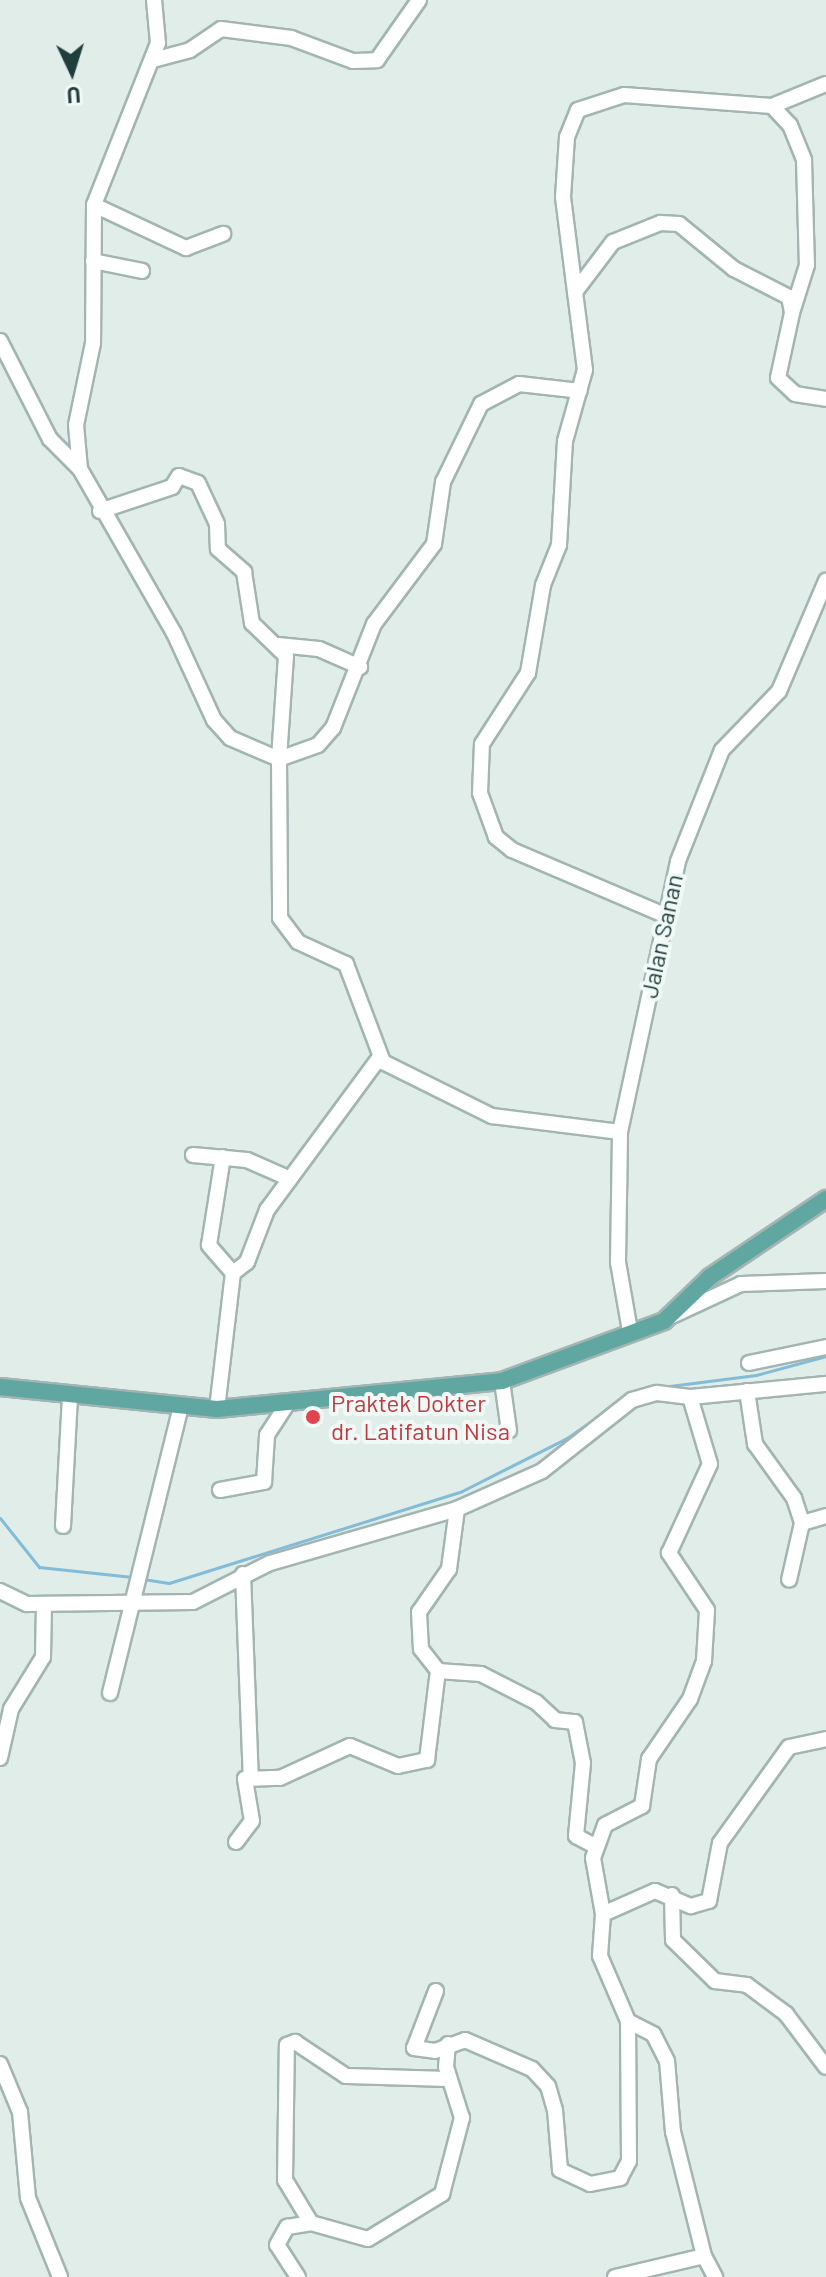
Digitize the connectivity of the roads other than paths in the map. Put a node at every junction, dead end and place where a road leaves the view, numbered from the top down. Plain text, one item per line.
1 (154, 0) edge
2 (419, 0) edge
3 (153, 60) junction
4 (826, 84) edge
5 (772, 106) junction
6 (94, 205) junction
7 (223, 234) dead end
8 (93, 261) junction
9 (142, 271) dead end
10 (575, 292) junction
11 (792, 313) junction
12 (0, 341) edge
13 (580, 391) junction
14 (826, 399) edge
15 (80, 469) junction
16 (100, 511) junction
17 (826, 581) edge
18 (278, 645) junction
19 (360, 667) junction
20 (279, 759) junction
21 (669, 917) junction
22 (380, 1057) junction
23 (620, 1132) junction
24 (193, 1155) dead end
25 (223, 1157) junction
26 (290, 1179) junction
27 (826, 1200) edge
28 (233, 1273) junction
29 (826, 1281) edge
30 (672, 1316) junction
31 (630, 1331) junction
32 (826, 1347) edge
33 (749, 1363) dead end
34 (502, 1381) junction
35 (826, 1384) edge
36 (0, 1387) edge
37 (747, 1391) junction
38 (690, 1397) junction
39 (70, 1398) junction
40 (287, 1404) junction
41 (181, 1407) junction
42 (217, 1409) junction
43 (509, 1431) dead end
44 (220, 1490) dead end
45 (457, 1509) junction
46 (826, 1516) edge
47 (802, 1523) junction
48 (63, 1526) dead end
49 (243, 1574) junction
50 (789, 1580) dead end
51 (135, 1584) junction
52 (0, 1591) edge
53 (44, 1604) junction
54 (438, 1671) junction
55 (110, 1693) dead end
56 (826, 1739) edge
57 (0, 1758) edge
58 (251, 1778) junction
59 (236, 1842) dead end
60 (595, 1846) junction
61 (672, 1895) junction
62 (603, 1914) junction
63 (436, 1991) dead end
64 (628, 2021) junction
65 (448, 2044) junction
66 (0, 2064) edge
67 (826, 2067) edge
68 (449, 2079) junction
69 (311, 2223) junction
70 (704, 2256) junction
71 (60, 2277) edge
72 (298, 2277) edge
73 (615, 2277) edge
74 (715, 2277) edge

1 - 3 street
2 - 3 street
3 - 6 street
4 - 5 street
5 - 10 street
5 - 11 street
6 - 7 street
6 - 8 street
8 - 9 street
8 - 15 street
10 - 11 street
10 - 13 street
11 - 14 street
12 - 15 street
13 - 19 street
13 - 21 street
15 - 16 street
16 - 18 street
16 - 20 street
17 - 21 street, Jalan Sanan
18 - 19 street
18 - 20 street
19 - 20 street
20 - 22 street
21 - 23 street, Jalan Sanan
22 - 23 street
22 - 26 street
23 - 31 street, Jalan Sanan
24 - 25 street
25 - 26 street
25 - 28 street
26 - 28 street
27 - 30 main road
28 - 42 street
29 - 30 street
30 - 31 main road
31 - 34 main road
32 - 33 street
34 - 40 main road
34 - 43 street
35 - 37 street
36 - 39 main road
37 - 38 street
37 - 47 street
38 - 45 street
38 - 60 street
39 - 41 main road
39 - 48 street
40 - 42 main road
40 - 44 street
41 - 42 main road
41 - 51 street
45 - 49 street
45 - 54 street
46 - 47 street
47 - 50 street
49 - 51 street
49 - 58 street
51 - 53 street
51 - 55 street
52 - 53 street
53 - 57 street
54 - 58 street
54 - 60 street
56 - 61 street
58 - 59 street
60 - 62 street
61 - 62 street
61 - 67 street
62 - 64 street
63 - 65 street
64 - 65 street
64 - 70 street
65 - 68 street
66 - 71 street
68 - 69 street
68 - 69 street
69 - 72 street
70 - 73 street
70 - 74 street

